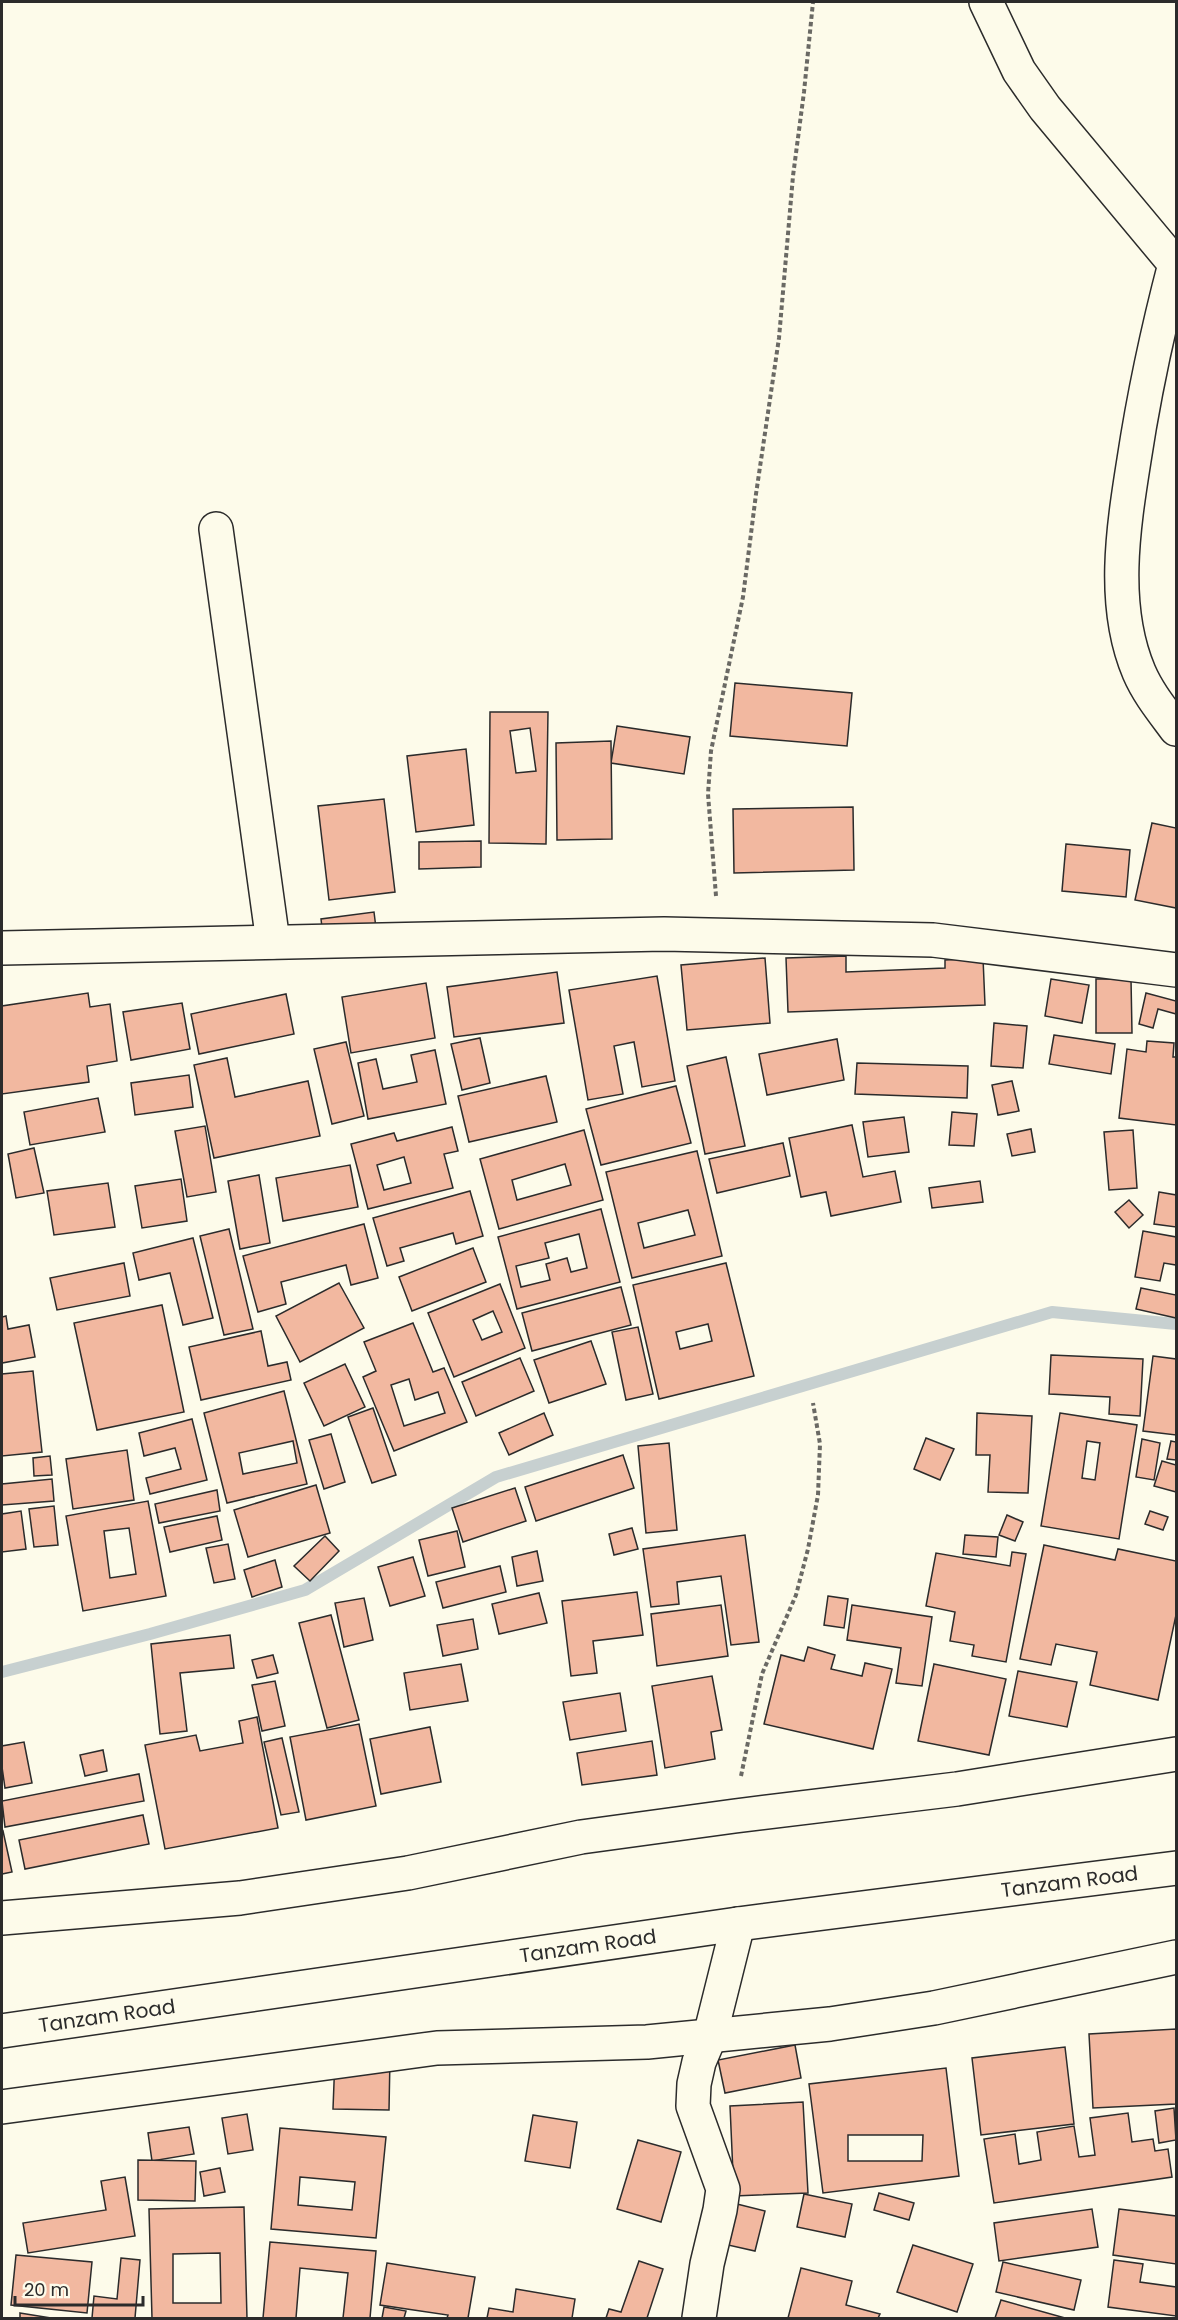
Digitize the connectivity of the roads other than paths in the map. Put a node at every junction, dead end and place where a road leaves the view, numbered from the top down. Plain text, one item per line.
1 (986, 2) edge
2 (1176, 263) edge
3 (216, 529) dead end
4 (1176, 729) edge
5 (273, 942) junction
6 (2, 948) edge
7 (1176, 970) edge
8 (1176, 1754) edge
9 (1176, 1868) edge
10 (2, 1918) edge
11 (738, 1924) junction
12 (1176, 1957) edge
13 (2, 2031) edge
14 (710, 2036) junction
15 (2, 2106) edge
16 (699, 2319) edge

1 - 2 main road
2 - 4 main road
3 - 5 main road
5 - 6 main road
5 - 7 main road
8 - 10 main road
9 - 11 main road, Tanzam Road
11 - 13 main road, Tanzam Road
11 - 14 main road
12 - 14 main road
14 - 15 main road
14 - 16 main road

